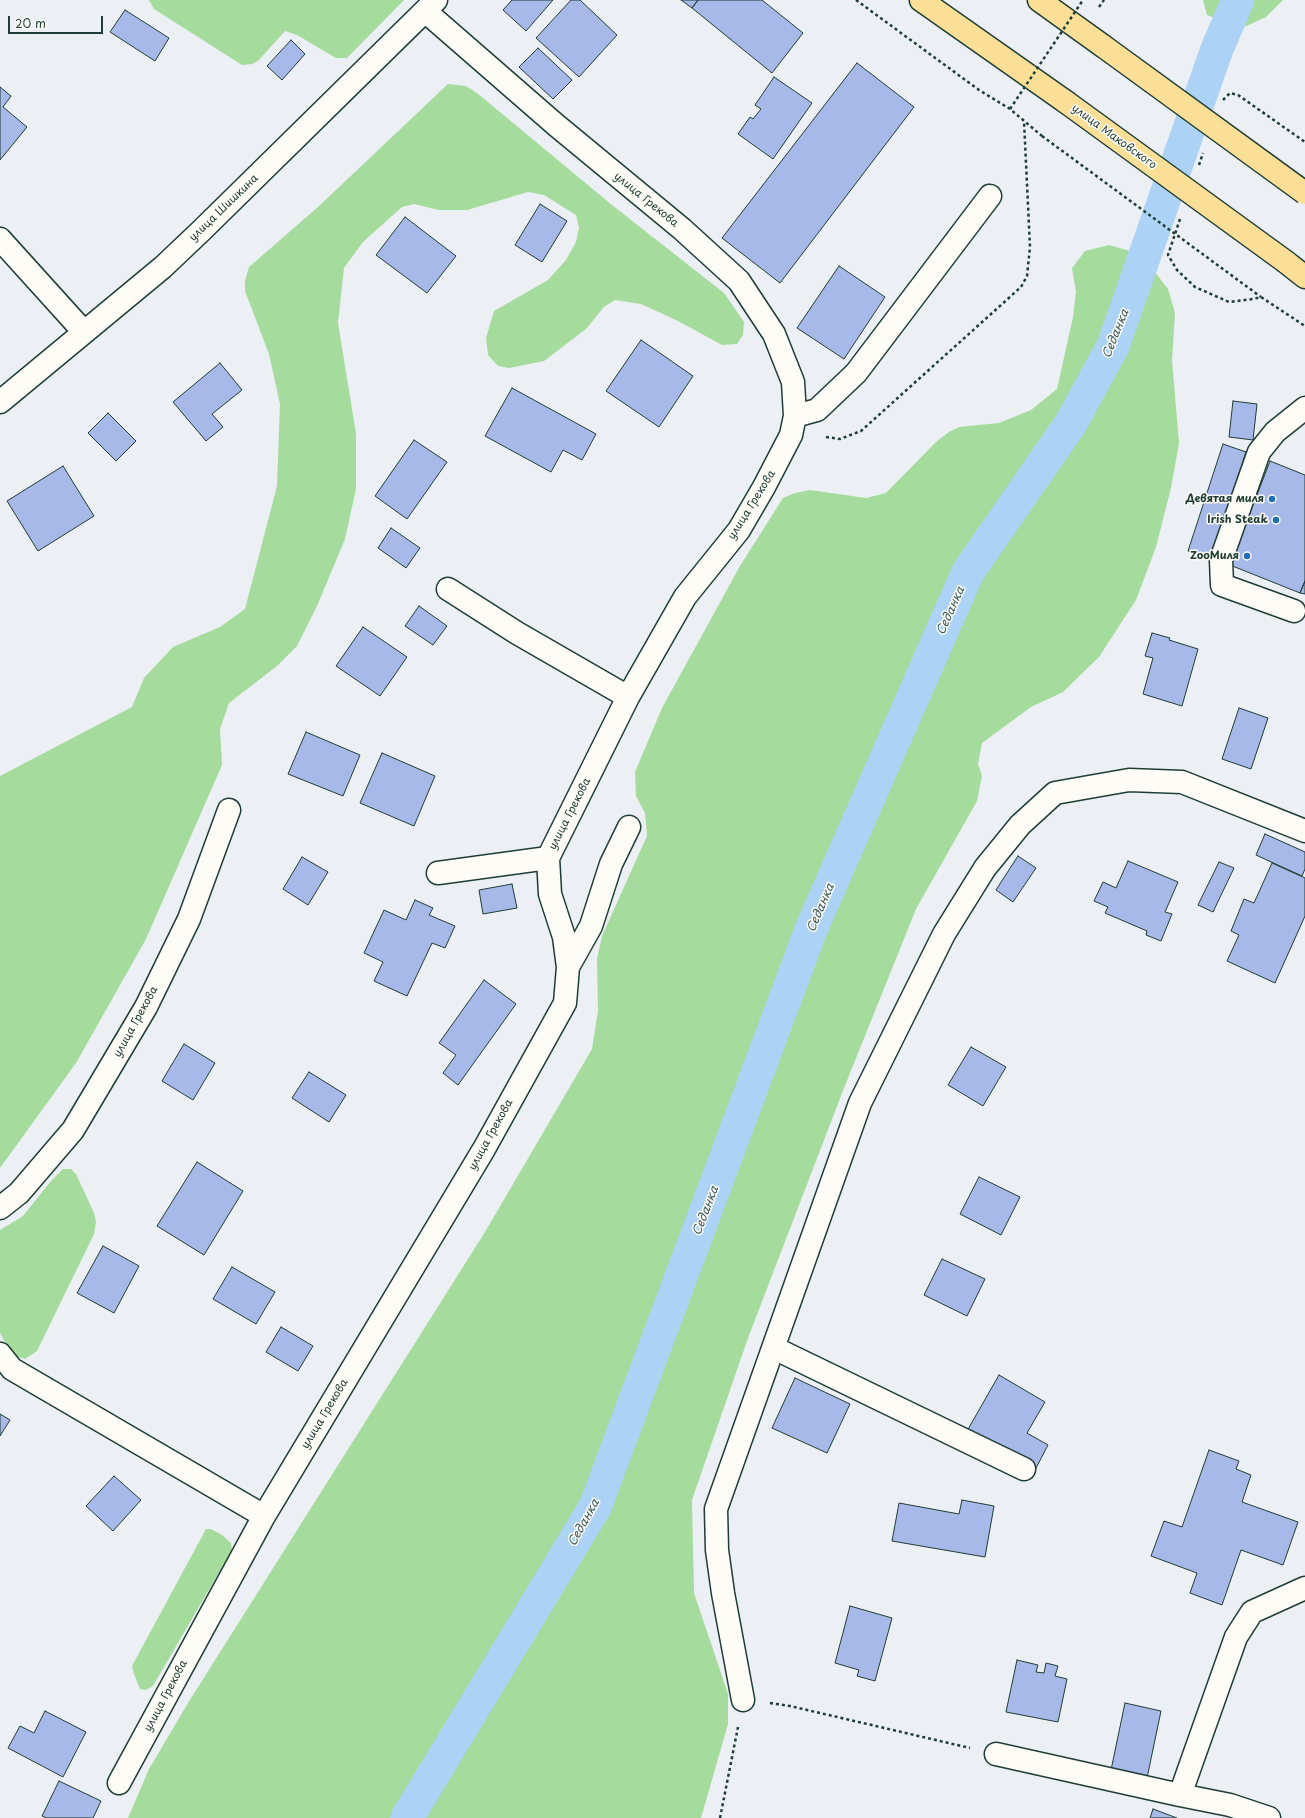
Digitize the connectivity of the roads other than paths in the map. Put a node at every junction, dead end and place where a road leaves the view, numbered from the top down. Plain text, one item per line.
1 (921, 0) edge
2 (1039, 0) edge
3 (430, 5) edge
4 (1305, 193) edge
5 (990, 196) dead end
6 (0, 239) edge
7 (1305, 277) edge
8 (84, 332) junction
9 (0, 402) edge
10 (1305, 408) edge
11 (793, 425) junction
12 (448, 589) dead end
13 (1294, 610) dead end
14 (628, 697) junction
15 (229, 810) dead end
16 (629, 827) dead end
17 (1305, 831) edge
18 (548, 858) junction
19 (438, 873) dead end
20 (568, 967) junction
21 (0, 1208) edge
22 (774, 1348) junction
23 (0, 1354) edge
24 (1024, 1469) dead end
25 (264, 1516) junction
26 (1305, 1588) edge
27 (743, 1700) road end
28 (996, 1754) road end
29 (119, 1783) dead end
30 (1180, 1796) junction
31 (1269, 1818) edge

1 - 7 highway, улица Маковского, bridge
2 - 4 highway, bridge
3 - 8 street, улица Шишкина
3 - 11 street, улица Грекова
5 - 11 street
6 - 8 street
8 - 9 street, улица Шишкина
10 - 13 street
11 - 14 street, улица Грекова
12 - 14 street
14 - 18 street, улица Грекова
15 - 21 street, улица Грекова
16 - 20 street
17 - 22 street
18 - 19 street
18 - 20 street, улица Грекова
20 - 25 street, улица Грекова
22 - 24 street
22 - 27 street
23 - 25 street
25 - 29 street, улица Грекова
26 - 30 street
28 - 30 street
30 - 31 street

